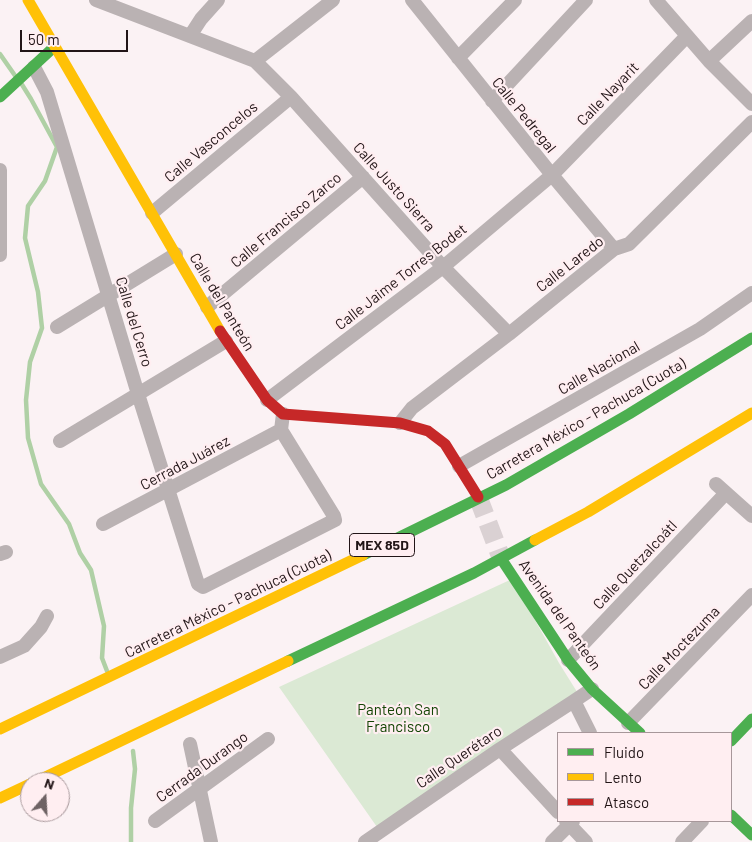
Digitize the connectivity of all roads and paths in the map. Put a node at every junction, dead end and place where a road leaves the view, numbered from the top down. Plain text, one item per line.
1 (28, 0) edge
2 (96, 0) edge
3 (218, 0) edge
4 (333, 0) edge
5 (412, 0) edge
6 (515, 0) edge
7 (586, 0) edge
8 (656, 0) edge
9 (752, 21) edge
10 (190, 36) junction
11 (687, 36) junction
12 (54, 47) junction
13 (458, 58) junction
14 (255, 61) junction
15 (710, 62) junction
16 (34, 67) junction
17 (0, 97) edge
18 (292, 97) junction
19 (492, 101) junction
20 (752, 104) edge
21 (752, 122) edge
22 (0, 170) edge
23 (552, 175) junction
24 (363, 176) junction
25 (152, 213) junction
26 (614, 249) junction
27 (176, 254) junction
28 (0, 255) edge
29 (443, 267) junction
30 (752, 294) edge
31 (109, 296) junction
32 (208, 307) junction
33 (57, 327) dead end
34 (509, 334) junction
35 (752, 338) edge
36 (226, 341) junction
37 (138, 394) junction
38 (267, 400) junction
39 (752, 413) edge
40 (283, 414) junction
41 (400, 423) junction
42 (281, 430) junction
43 (60, 440) dead end
44 (460, 466) junction
45 (169, 489) junction
46 (478, 497) tunnel mouth
47 (752, 516) edge
48 (103, 524) dead end
49 (502, 560) tunnel mouth
50 (752, 595) edge
51 (47, 616) dead end
52 (0, 657) edge
53 (568, 660) junction
54 (592, 689) junction
55 (574, 701) junction
56 (752, 718) edge
57 (628, 723) junction
58 (0, 729) edge
59 (590, 732) edge
60 (639, 732) edge
61 (268, 739) dead end
62 (732, 740) edge
63 (190, 744) dead end
64 (500, 749) junction
65 (56, 772) edge
66 (200, 788) junction
67 (20, 789) edge
68 (0, 798) edge
69 (557, 811) edge
70 (732, 816) edge
71 (155, 821) dead end
72 (569, 822) edge
73 (701, 822) edge
74 (752, 835) edge
75 (211, 842) edge
76 (365, 842) edge
77 (552, 842) edge
78 (586, 842) edge
79 (682, 842) edge

1 - 12 main road, Calle del Panteón
2 - 10 street
3 - 10 street
4 - 14 street
5 - 13 street, Calle Pedregal
6 - 13 street
7 - 19 street
8 - 11 street
9 - 15 street
10 - 14 street
11 - 15 street
11 - 23 street, Calle Nayarit
12 - 16 main road
12 - 25 main road, Calle del Panteón
13 - 19 street, Calle Pedregal
14 - 18 street, Calle Justo Sierra
15 - 20 street
16 - 17 main road
16 - 31 street, Calle del Cerro
18 - 24 street, Calle Justo Sierra
18 - 25 street, Calle Vasconcelos
19 - 23 street, Calle Pedregal
21 - 26 street, Calle Laredo
22 - 28 street
23 - 26 street, Calle Pedregal
23 - 29 street, Calle Jaime Torres Bodet
24 - 29 street, Calle Justo Sierra
24 - 32 street, Calle Francisco Zarco
25 - 27 main road, Calle del Panteón
26 - 34 street, Calle Laredo
27 - 31 street
27 - 32 main road, Calle del Panteón
29 - 34 street, Calle Justo Sierra
29 - 38 street, Calle Jaime Torres Bodet
30 - 44 street, Calle Nacional
31 - 33 street
31 - 37 street, Calle del Cerro
32 - 36 main road, Calle del Panteón
34 - 41 street, Calle Laredo
35 - 58 main road, Carretera México - Pachuca (Cuota) / MEX 85D
36 - 37 street
36 - 38 main road, Calle del Panteón
37 - 43 street
37 - 45 street, Calle del Cerro
38 - 40 main road, Calle del Panteón
39 - 65 main road
40 - 41 main road
40 - 42 street
41 - 44 main road
42 - 45 street, Cerrada Juárez
42 - 45 street, Calle del Cerro
44 - 46 main road
45 - 48 street, Cerrada Juárez
47 - 53 street, Calle Quetzalcoátl
49 - 53 main road, Avenida del Panteón
50 - 57 street, Calle Moctezuma
51 - 52 street
53 - 54 main road, Avenida del Panteón
54 - 55 street, Avenida del Panteón
54 - 57 main road
55 - 59 street
55 - 64 street, Calle Querétaro
56 - 62 main road
57 - 60 main road
61 - 66 street, Cerrada Durango
63 - 66 street
64 - 69 street
64 - 76 street, Calle Querétaro
66 - 71 street, Cerrada Durango
66 - 75 street
67 - 68 main road
70 - 74 main road
72 - 77 street
72 - 78 street
73 - 79 street

